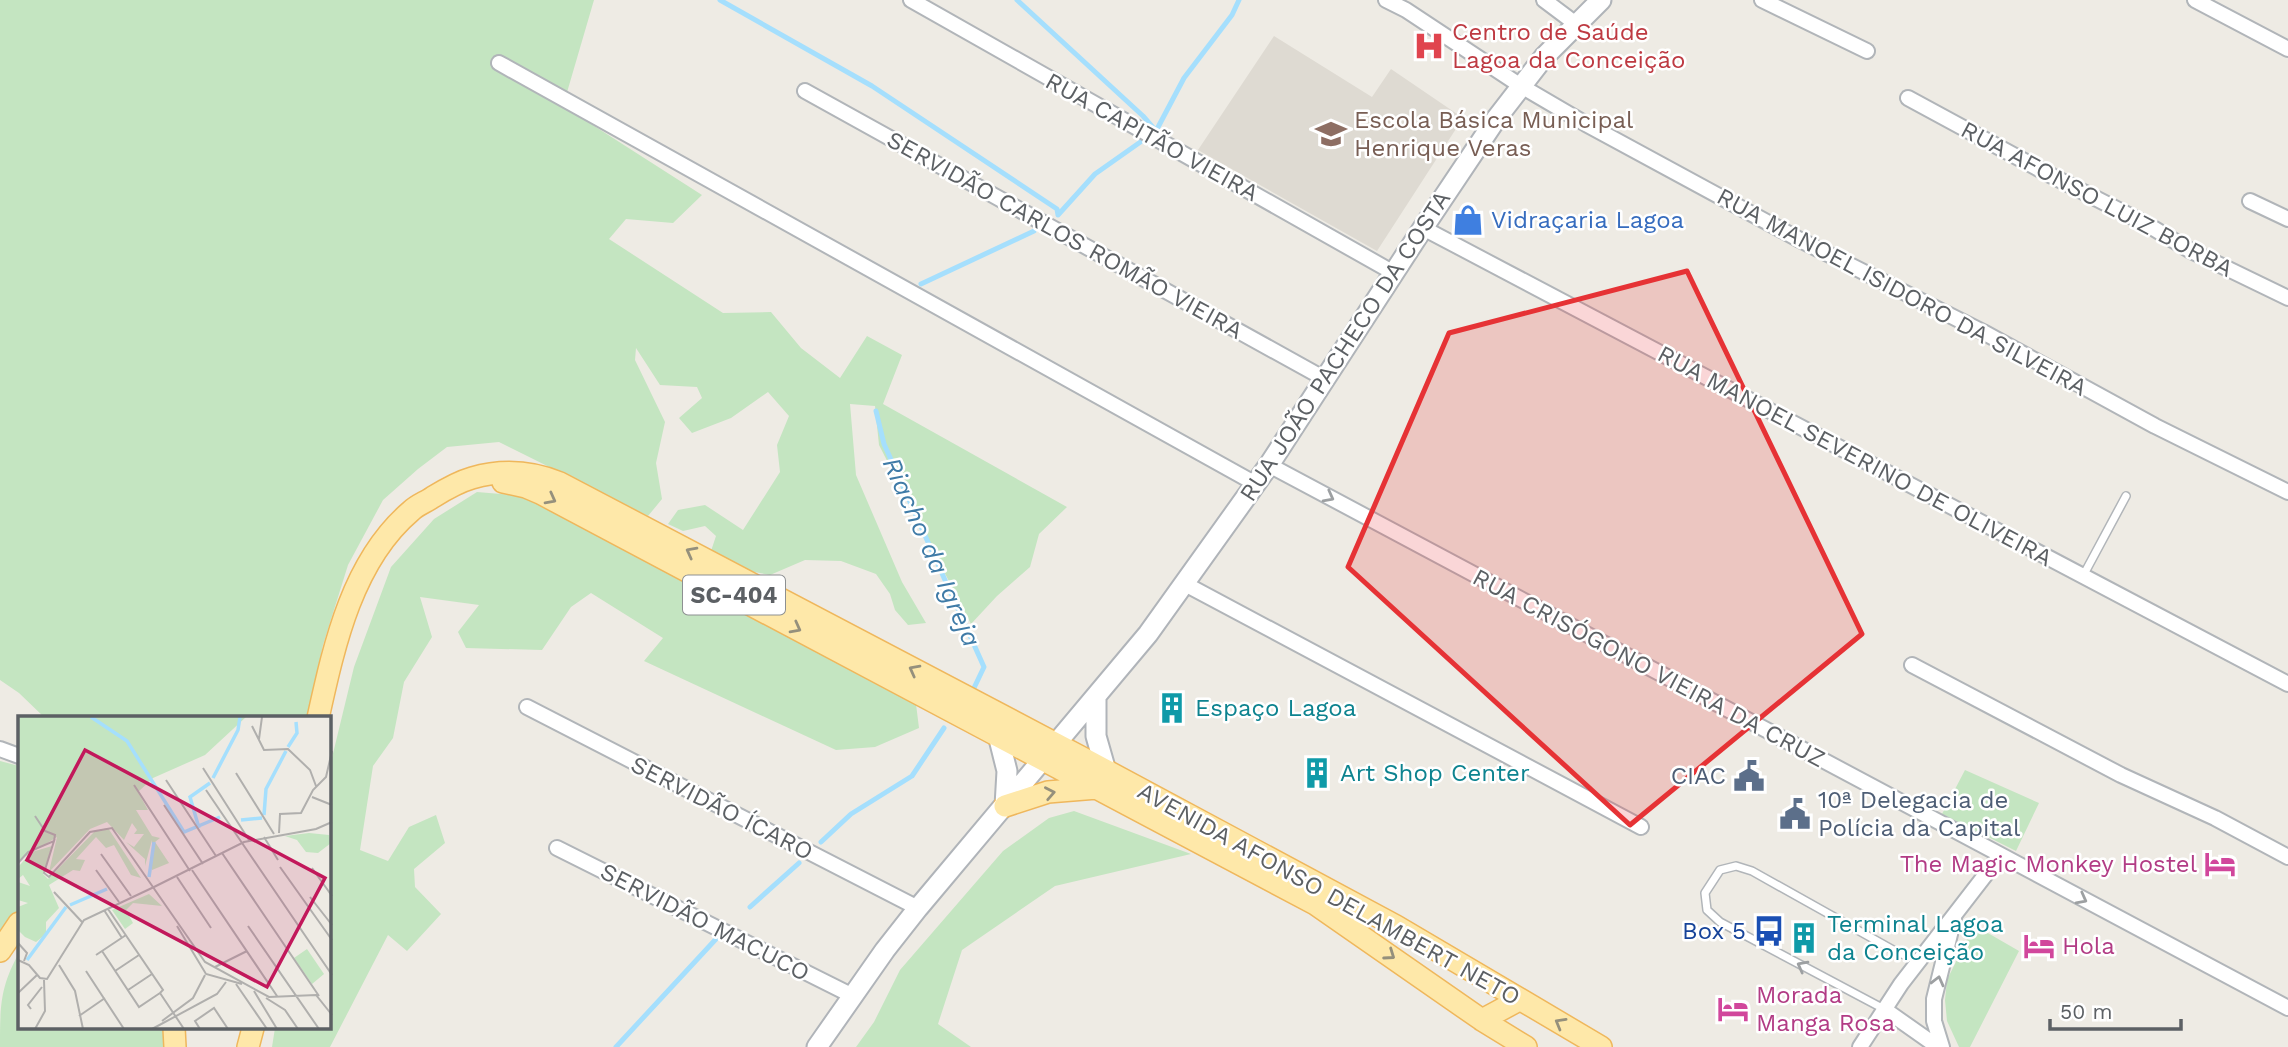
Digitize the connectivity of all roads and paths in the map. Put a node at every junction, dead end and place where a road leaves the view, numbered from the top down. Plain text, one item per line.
1 (911, 0) edge
2 (1386, 0) edge
3 (1544, 0) edge
4 (1601, 0) edge
5 (1762, 0) edge
6 (2195, 0) edge
7 (1576, 23) junction
8 (2288, 49) edge
9 (1867, 51) dead end
10 (499, 63) dead end
11 (1521, 86) junction
12 (805, 91) dead end
13 (1908, 98) dead end
14 (2250, 201) dead end
15 (2288, 219) edge
16 (1423, 228) junction
17 (1394, 273) junction
18 (2288, 298) edge
19 (1325, 379) junction
20 (1269, 465) junction
21 (462, 481) junction
22 (1256, 484) junction
23 (2288, 492) edge
24 (2126, 496) dead end
25 (2083, 576) junction
26 (1185, 584) junction
27 (1912, 665) dead end
28 (2288, 684) edge
29 (1096, 697) junction
30 (527, 707) dead end
31 (318, 716) edge
32 (998, 735) junction
33 (0, 749) edge
34 (1050, 751) junction
35 (18, 756) edge
36 (1101, 779) junction
37 (1005, 806) junction
38 (1641, 827) dead end
39 (557, 848) dead end
40 (2000, 856) junction
41 (2288, 857) edge
42 (918, 908) junction
43 (1955, 913) junction
44 (18, 924) edge
45 (0, 951) edge
46 (1918, 961) junction
47 (853, 996) junction
48 (1519, 1000) junction
49 (2288, 1008) edge
50 (1884, 1009) junction
51 (1482, 1020) junction
52 (252, 1030) edge
53 (248, 1047) edge
54 (817, 1047) edge
55 (1526, 1047) edge
56 (1601, 1047) edge
57 (1860, 1047) edge
58 (1940, 1047) edge

1 - 17 street, RUA CAPITÃO VIEIRA
2 - 11 street, RUA MANOEL ISIDORO DA SILVEIRA
3 - 7 street
4 - 7 street, RUA JOÃO PACHECO DA COSTA
5 - 9 street
6 - 8 street
7 - 11 street, RUA JOÃO PACHECO DA COSTA
10 - 22 street
11 - 16 street, RUA JOÃO PACHECO DA COSTA
11 - 23 street, RUA MANOEL ISIDORO DA SILVEIRA
12 - 19 street, SERVIDÃO CARLOS ROMÃO VIEIRA
13 - 18 street, RUA AFONSO LUIZ BORBA
14 - 15 street
16 - 17 street, RUA JOÃO PACHECO DA COSTA
16 - 25 street, RUA MANOEL SEVERINO DE OLIVEIRA
17 - 19 street, RUA JOÃO PACHECO DA COSTA
19 - 20 street, RUA JOÃO PACHECO DA COSTA
20 - 22 street, RUA JOÃO PACHECO DA COSTA
20 -> 40 street, RUA CRISÓGONO VIEIRA DA CRUZ
21 - 31 main road, SC-404
21 -> 32 main road, SC-404
34 -> 21 main road, SC-404
22 - 26 street, RUA JOÃO PACHECO DA COSTA
24 - 25 lane
25 - 28 street, RUA MANOEL SEVERINO DE OLIVEIRA
26 - 29 street, RUA JOÃO PACHECO DA COSTA
26 - 38 street
27 - 41 street
29 - 34 street, RUA JOÃO PACHECO DA COSTA
29 - 36 street
30 - 42 street, SERVIDÃO ÍCARO
32 - 34 main road, SC-404
32 - 37 street
33 - 35 street
34 - 36 main road, AVENIDA AFONSO DELAMBERT NETO
34 - 37 street, RUA JOÃO PACHECO DA COSTA
37 -> 36 main road
36 - 48 main road, AVENIDA AFONSO DELAMBERT NETO
36 -> 51 main road, AVENIDA AFONSO DELAMBERT NETO
37 - 42 street, RUA JOÃO PACHECO DA COSTA
39 - 47 street, SERVIDÃO MACUCO
40 - 43 street
40 -> 49 street, RUA CRISÓGONO VIEIRA DA CRUZ
42 - 47 street, RUA JOÃO PACHECO DA COSTA
43 - 46 street
58 -> 43 street
44 - 45 main road
46 - 50 street
50 -> 46 lane
47 - 54 street, RUA JOÃO PACHECO DA COSTA
48 - 51 main road
56 -> 48 main road, AVENIDA AFONSO DELAMBERT NETO
50 - 57 street
50 - 58 street
51 - 55 main road, AVENIDA AFONSO DELAMBERT NETO
52 - 53 main road

